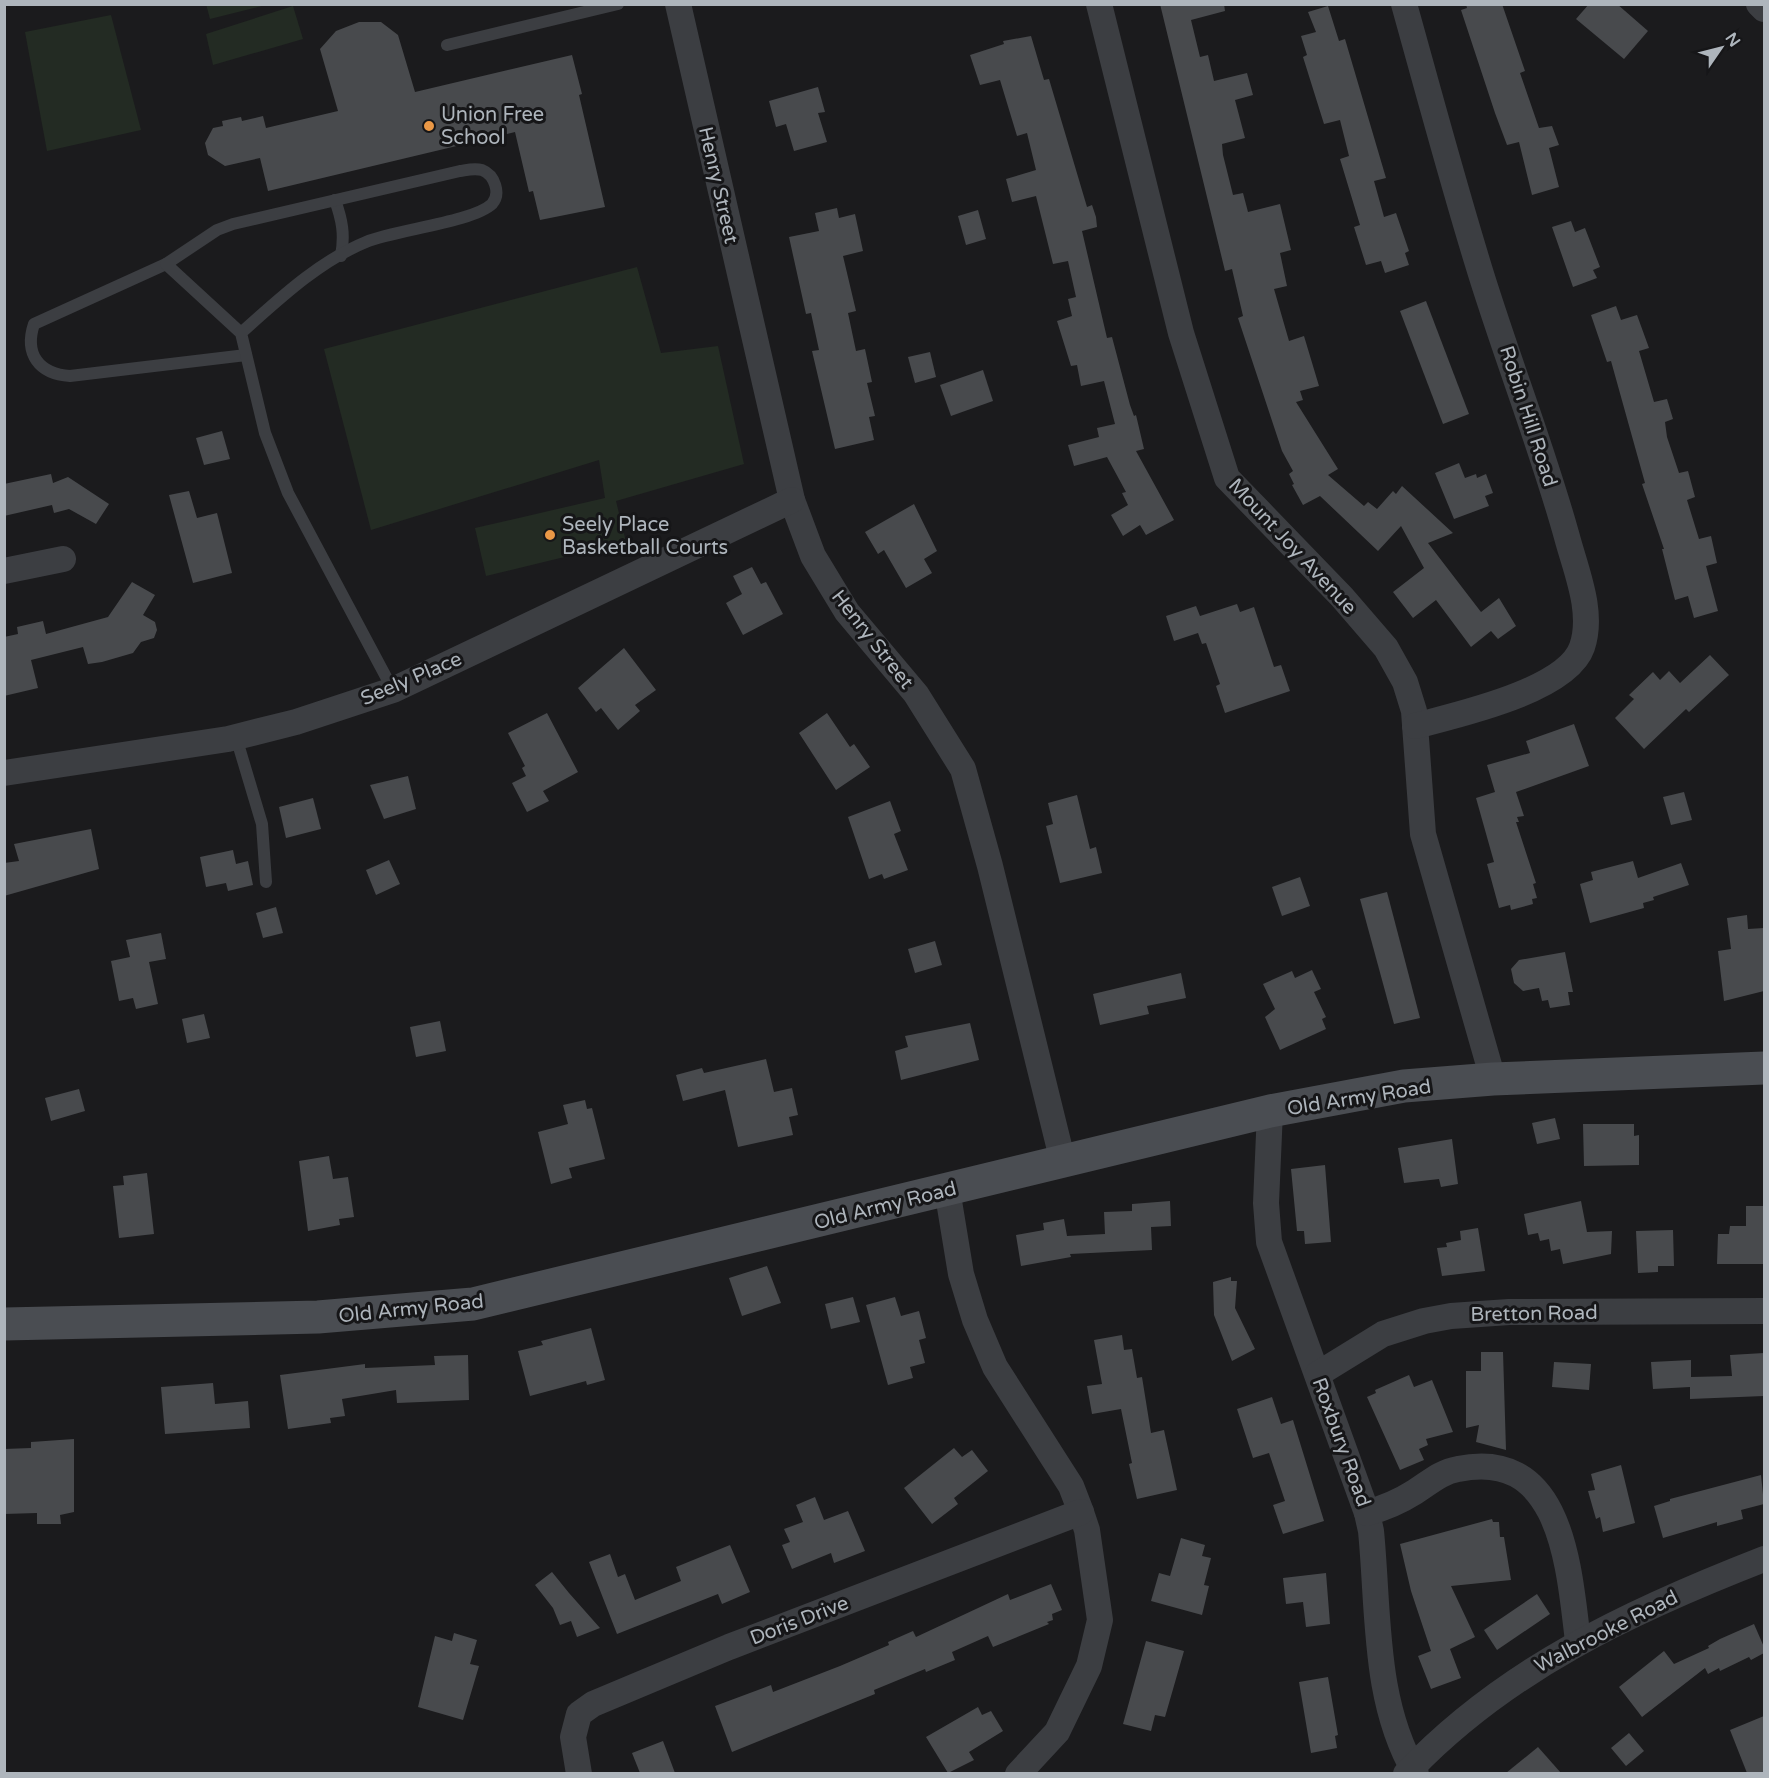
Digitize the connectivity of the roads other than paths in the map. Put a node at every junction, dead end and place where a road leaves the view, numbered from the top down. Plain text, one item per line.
1 (618, 4) edge
2 (678, 4) edge
3 (1099, 4) edge
4 (1404, 4) edge
5 (1759, 4) edge
6 (1764, 9) edge
7 (447, 45) dead end
8 (335, 200) junction
9 (341, 256) junction
10 (166, 264) junction
11 (241, 333) junction
12 (246, 356) junction
13 (792, 500) junction
14 (63, 559) dead end
15 (4, 571) edge
16 (393, 690) junction
17 (1415, 726) junction
18 (236, 737) junction
19 (4, 773) edge
20 (266, 882) dead end
21 (1764, 1068) edge
22 (1492, 1079) junction
23 (1270, 1111) junction
24 (1063, 1162) junction
25 (947, 1189) junction
26 (1764, 1311) edge
27 (4, 1323) edge
28 (1318, 1374) junction
29 (1081, 1512) junction
30 (1367, 1513) junction
31 (1764, 1559) edge
32 (1578, 1641) junction
33 (1411, 1771) edge
34 (579, 1773) edge
35 (1018, 1773) edge

1 - 7 lane
2 - 13 street, Henry Street
3 - 17 street, Mount Joy Avenue
4 - 17 street, Robin Hill Road
5 - 6 street
8 - 9 lane
8 - 9 lane
8 - 10 lane
9 - 11 lane
10 - 11 lane
10 - 12 lane
11 - 12 lane
12 - 16 lane
13 - 16 street, Seely Place
13 - 24 street, Henry Street
14 - 15 street
16 - 18 street, Seely Place
17 - 22 street, Mount Joy Avenue
18 - 19 street, Seely Place
18 - 20 lane
21 - 22 street, Old Army Road
22 - 23 street, Old Army Road
23 - 24 street, Old Army Road
23 - 28 street, Roxbury Road
24 - 25 street, Old Army Road
25 - 27 street, Old Army Road
25 - 29 street
26 - 28 street, Bretton Road
28 - 30 street, Roxbury Road
29 - 34 street, Doris Drive
29 - 35 street
30 - 32 street
30 - 33 street, Roxbury Road
31 - 32 street, Walbrooke Road
32 - 33 street, Walbrooke Road

